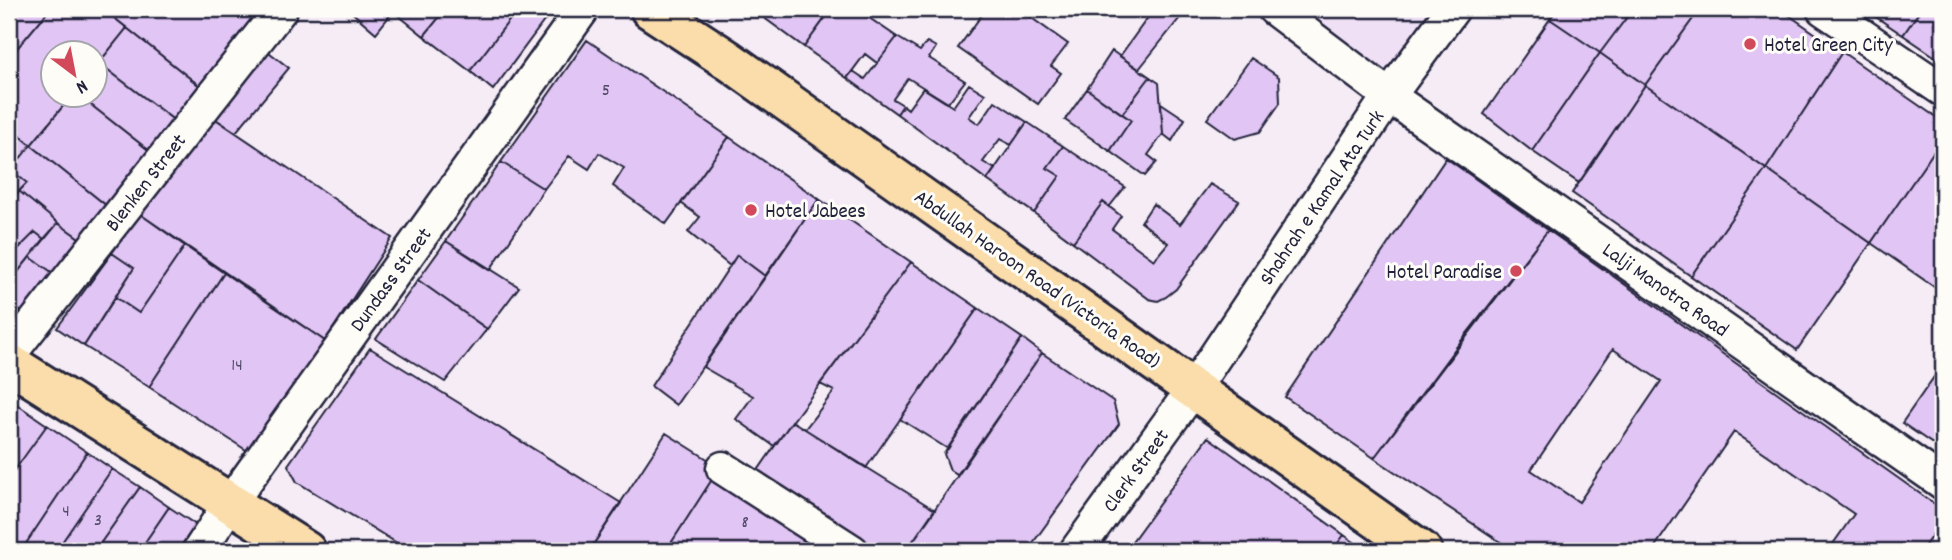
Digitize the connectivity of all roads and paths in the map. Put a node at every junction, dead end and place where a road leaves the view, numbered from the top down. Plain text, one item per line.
1 (281, 9) edge
2 (583, 9) edge
3 (650, 9) edge
4 (1274, 9) edge
5 (1453, 9) edge
6 (1823, 9) edge
7 (1943, 90) edge
8 (1389, 96) junction
9 (9, 355) edge
10 (9, 363) edge
11 (1194, 388) junction
12 (723, 468) dead end
13 (1943, 482) edge
14 (230, 503) junction
15 (199, 551) edge
16 (306, 551) edge
17 (852, 551) edge
18 (1076, 551) edge
19 (1422, 551) edge

1 - 9 street, Blenken Street
2 - 14 street, Dundass Street
3 - 11 main road, Abdullah Haroon Road (Victoria Road)
4 - 8 street, Lalji Manotra Road
5 - 8 street, Shahrah e Kamal Ata Turk
6 - 7 street
8 - 11 street, Shahrah e Kamal Ata Turk
8 - 13 street, Lalji Manotra Road
10 - 14 main road
11 - 18 street, Clerk Street
11 - 19 main road, Abdullah Haroon Road (Victoria Road)
12 - 17 street
14 - 15 street, Dundass Street
14 - 16 main road

